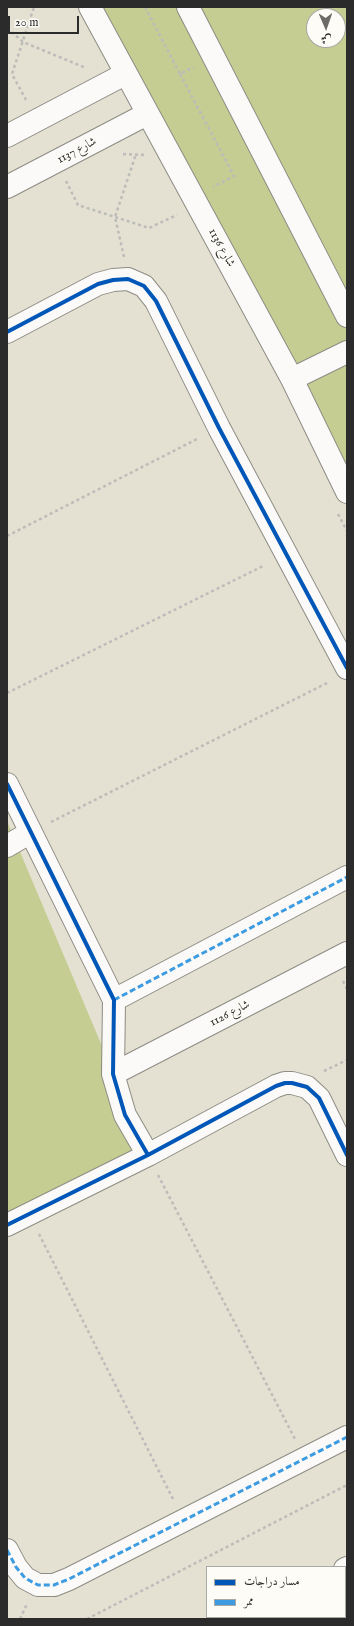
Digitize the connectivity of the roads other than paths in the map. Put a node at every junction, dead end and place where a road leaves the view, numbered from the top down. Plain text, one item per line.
1 (90, 7) edge
2 (188, 7) edge
3 (118, 77) junction
4 (147, 114) junction
5 (7, 136) edge
6 (7, 188) edge
7 (347, 316) edge
8 (7, 332) edge
9 (347, 352) edge
10 (292, 379) junction
11 (347, 492) edge
12 (340, 674) edge
13 (7, 784) edge
14 (31, 832) junction
15 (7, 846) edge
16 (347, 877) edge
17 (347, 953) edge
18 (114, 1000) junction
19 (113, 1074) junction
20 (347, 1155) edge
21 (148, 1156) junction
22 (7, 1226) edge
23 (347, 1438) edge
24 (7, 1550) edge

1 - 3 street, شارع 1136
2 - 7 street
3 - 4 street, شارع 1136
3 - 5 street
4 - 6 street, شارع 1137
4 - 10 street, شارع 1136
8 - 12 street
9 - 10 street
10 - 11 street, شارع 1136
13 - 14 street
14 - 15 street
14 - 18 street
16 - 18 street
17 - 19 street, شارع 1126
18 - 19 street
19 - 21 street
20 - 21 street
21 - 22 street
23 - 24 street

